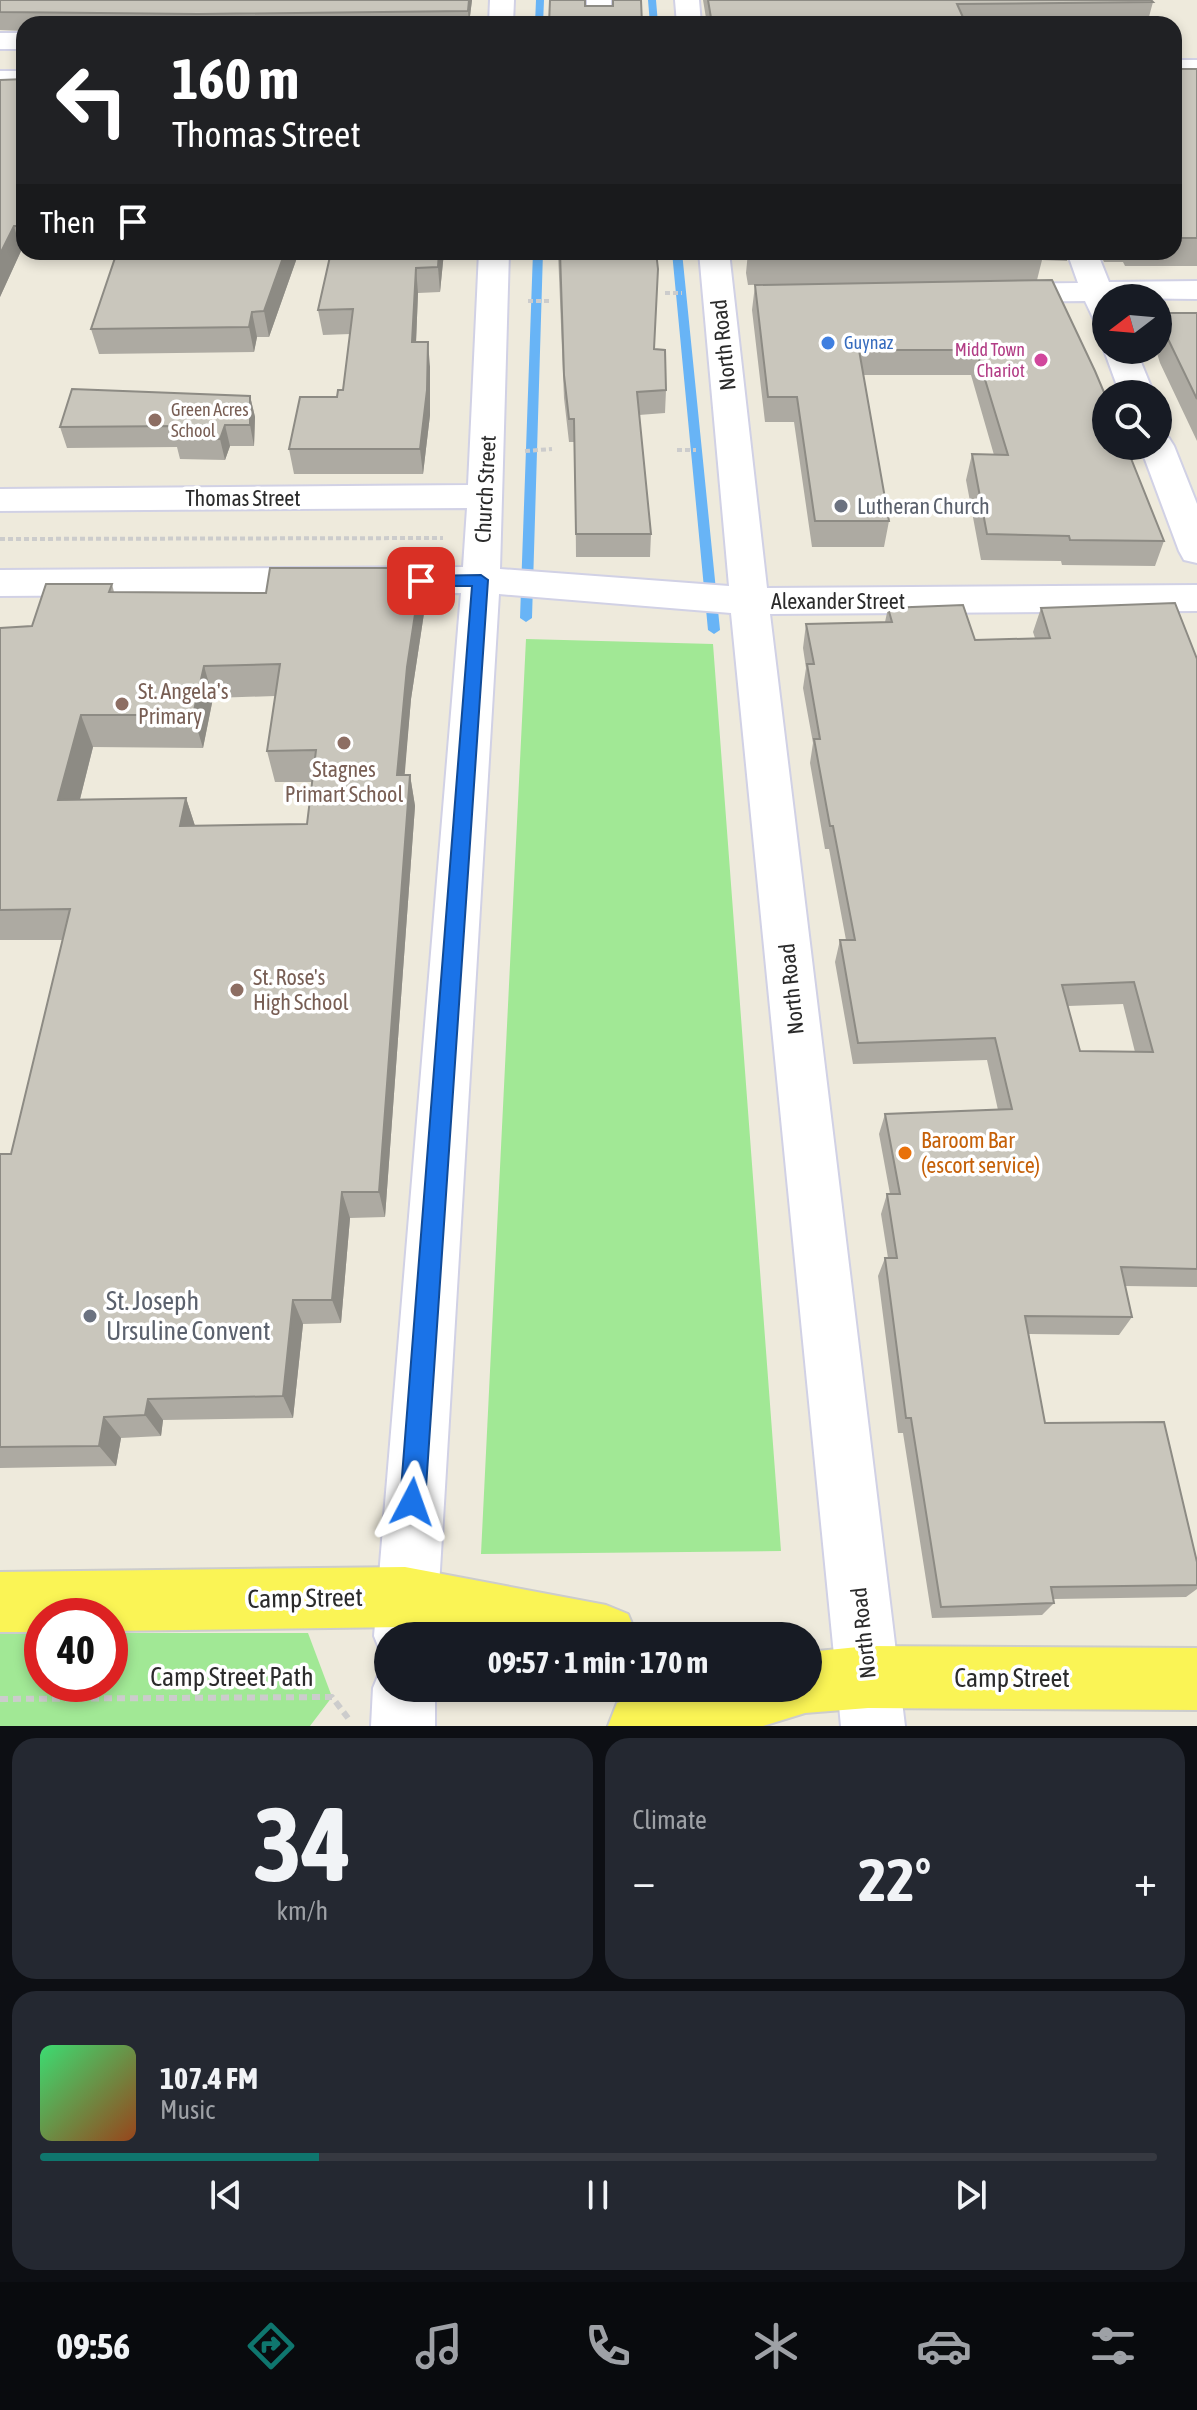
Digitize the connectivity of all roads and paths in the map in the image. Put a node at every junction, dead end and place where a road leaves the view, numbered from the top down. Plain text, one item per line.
1 (494, 260) edge
2 (718, 260) edge
3 (1085, 260) edge
4 (1095, 284) edge
5 (1197, 290) edge
6 (971, 293) edge
7 (1172, 293) edge
8 (1092, 302) edge
9 (1162, 460) edge
10 (0, 500) edge
11 (483, 538) junction
12 (0, 539) edge
13 (1197, 551) edge
14 (0, 583) edge
15 (1197, 598) edge
16 (749, 601) junction
17 (0, 1602) edge
18 (405, 1617) edge
19 (458, 1622) edge
20 (1197, 1679) edge
21 (829, 1688) edge
22 (0, 1699) edge
23 (404, 1702) edge
24 (354, 1726) edge
25 (403, 1726) edge
26 (640, 1726) edge

1 - 11 street, Church Street
2 - 16 street, North Road
3 - 4 street
5 - 7 street
6 - 8 street
9 - 13 street
10 - 11 street, Thomas Street
11 - 12 path
11 - 14 street
11 - 16 street, Alexander Street
11 - 18 street, Church Street
15 - 16 street, Alexander Street
16 - 21 street, North Road
17 - 18 main road, Camp Street
18 - 19 main road, Camp Street
20 - 21 main road, Camp Street
21 - 26 main road, Camp Street
22 - 24 path, Camp Street Path
23 - 25 street

